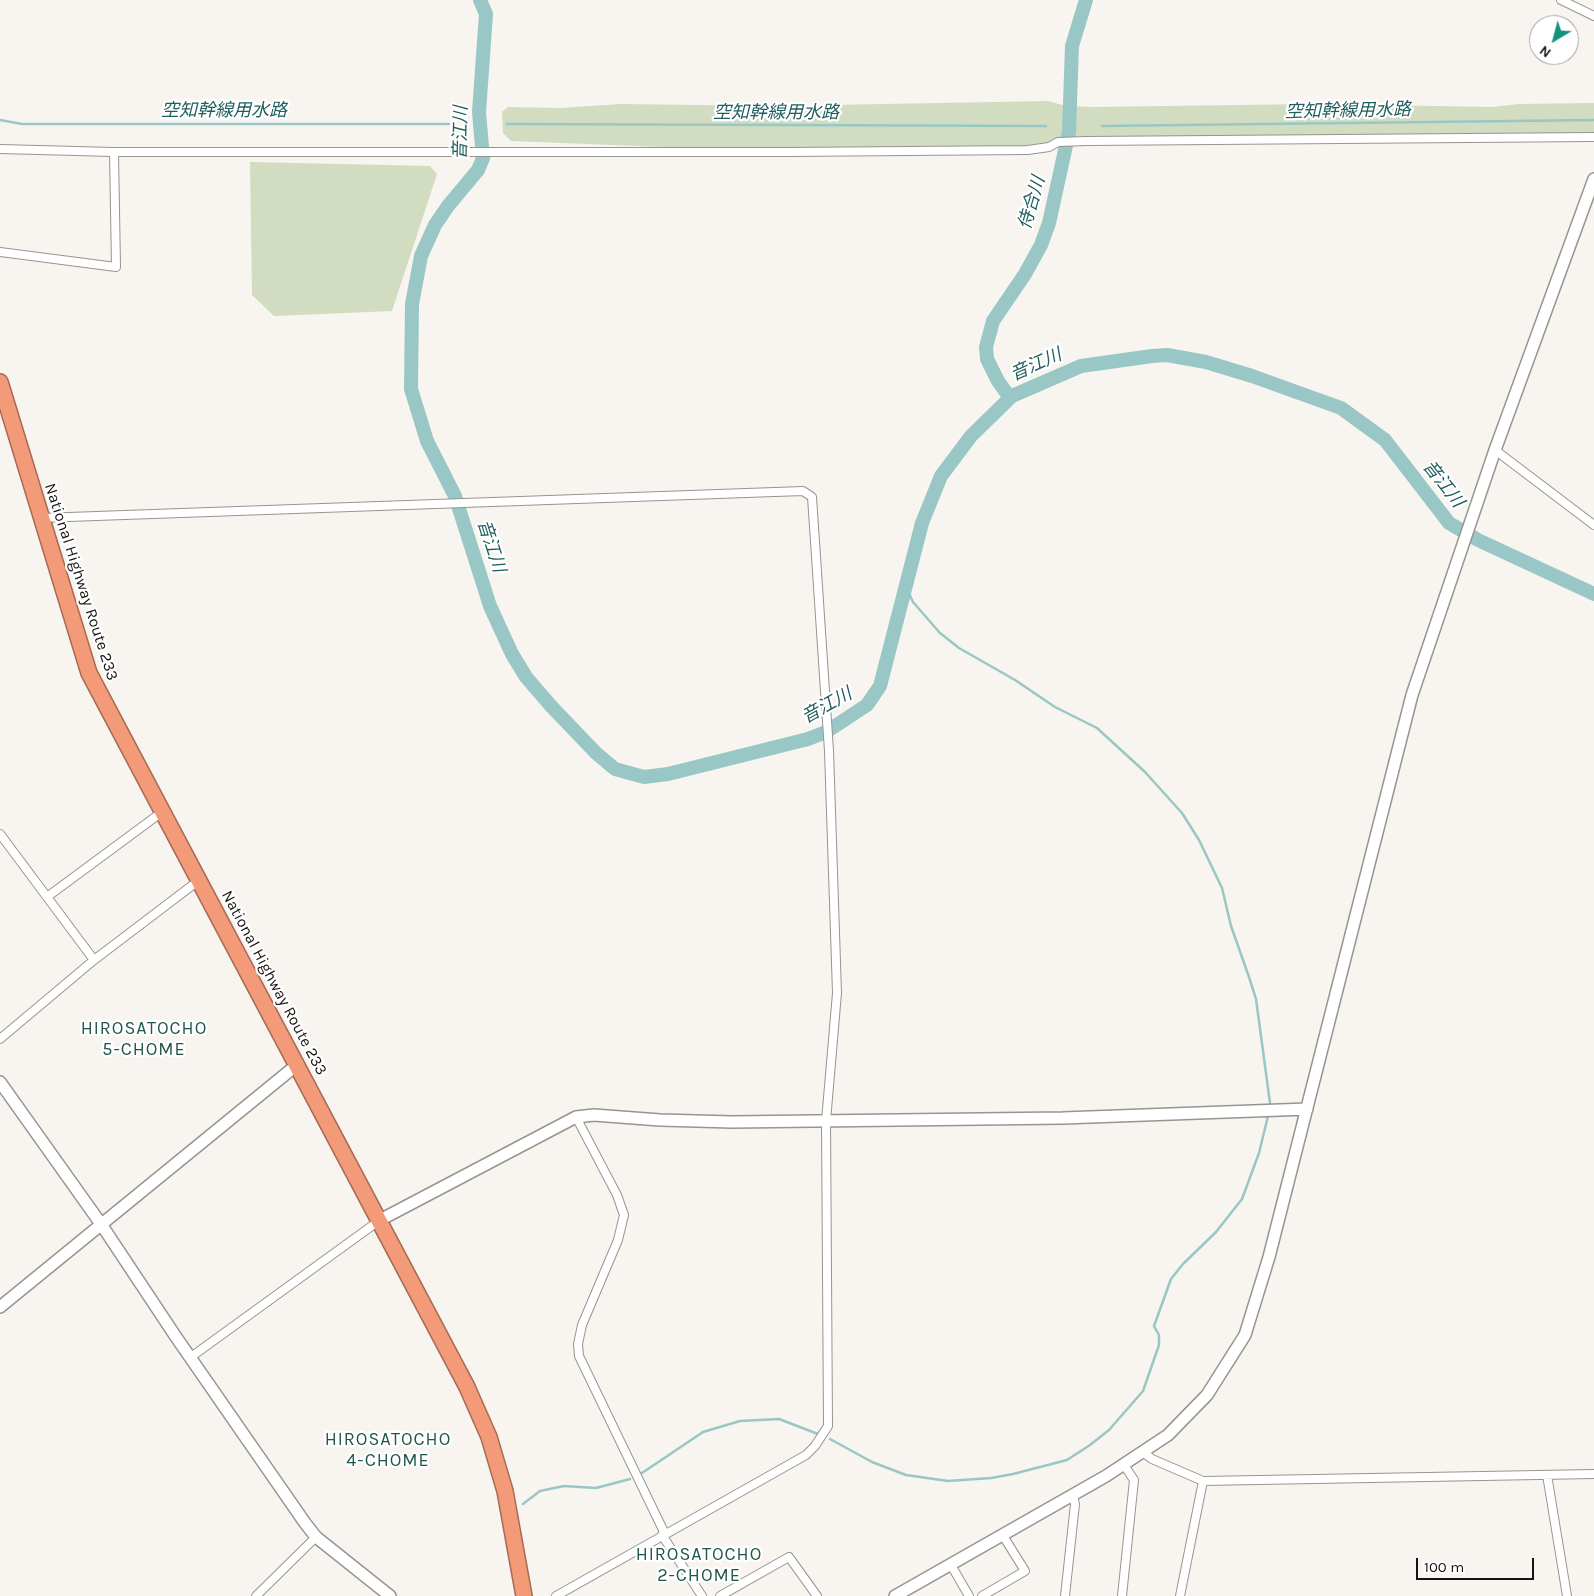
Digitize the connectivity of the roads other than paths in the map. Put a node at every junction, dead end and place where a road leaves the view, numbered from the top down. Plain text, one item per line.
1 (1561, 0) edge
2 (1594, 16) edge
3 (1594, 137) edge
4 (0, 148) edge
5 (114, 152) junction
6 (1594, 179) edge
7 (0, 252) edge
8 (0, 382) edge
9 (1495, 450) junction
10 (40, 518) junction
11 (1594, 525) edge
12 (162, 812) junction
13 (0, 834) edge
14 (198, 881) junction
15 (47, 898) junction
16 (94, 960) junction
17 (0, 1038) edge
18 (298, 1064) junction
19 (0, 1082) edge
20 (1307, 1109) junction
21 (576, 1117) junction
22 (826, 1121) junction
23 (380, 1220) junction
24 (101, 1224) junction
25 (0, 1307) edge
26 (191, 1357) junction
27 (1144, 1453) junction
28 (1124, 1465) junction
29 (1594, 1474) edge
30 (1547, 1475) junction
31 (1203, 1481) junction
32 (1072, 1496) junction
33 (663, 1534) junction
34 (1002, 1534) junction
35 (316, 1537) junction
36 (951, 1565) junction
37 (558, 1595) edge
38 (967, 1595) edge
39 (256, 1596) edge
40 (390, 1596) edge
41 (524, 1596) edge
42 (702, 1596) edge
43 (720, 1596) edge
44 (817, 1596) edge
45 (895, 1596) edge
46 (982, 1596) edge
47 (1065, 1596) edge
48 (1122, 1596) edge
49 (1180, 1596) edge
50 (1568, 1596) edge

1 - 2 street
3 - 5 street
4 - 5 street
5 - 7 street
6 - 9 street
8 - 10 highway, National Highway Route 233
9 - 11 street
9 - 20 street
10 - 12 highway, National Highway Route 233
10 - 22 street
12 - 14 highway, National Highway Route 233
12 - 15 street
13 - 15 street
14 - 16 street
14 - 18 highway, National Highway Route 233
15 - 16 street
16 - 17 street
18 - 23 highway, National Highway Route 233
18 - 24 street
19 - 24 street
20 - 22 street
20 - 27 street
21 - 22 street
21 - 23 street
21 - 33 street
22 - 33 street
23 - 26 street
23 - 41 highway, National Highway Route 233
24 - 25 street
24 - 26 street
26 - 35 street
27 - 28 street
27 - 31 street
28 - 32 street
28 - 48 street
29 - 30 street
30 - 31 street
30 - 50 street
31 - 49 street
32 - 34 street
32 - 47 street
33 - 37 street
33 - 42 street
34 - 36 street
34 - 46 street
35 - 39 street
35 - 40 street
36 - 38 street
36 - 45 street
43 - 44 street

